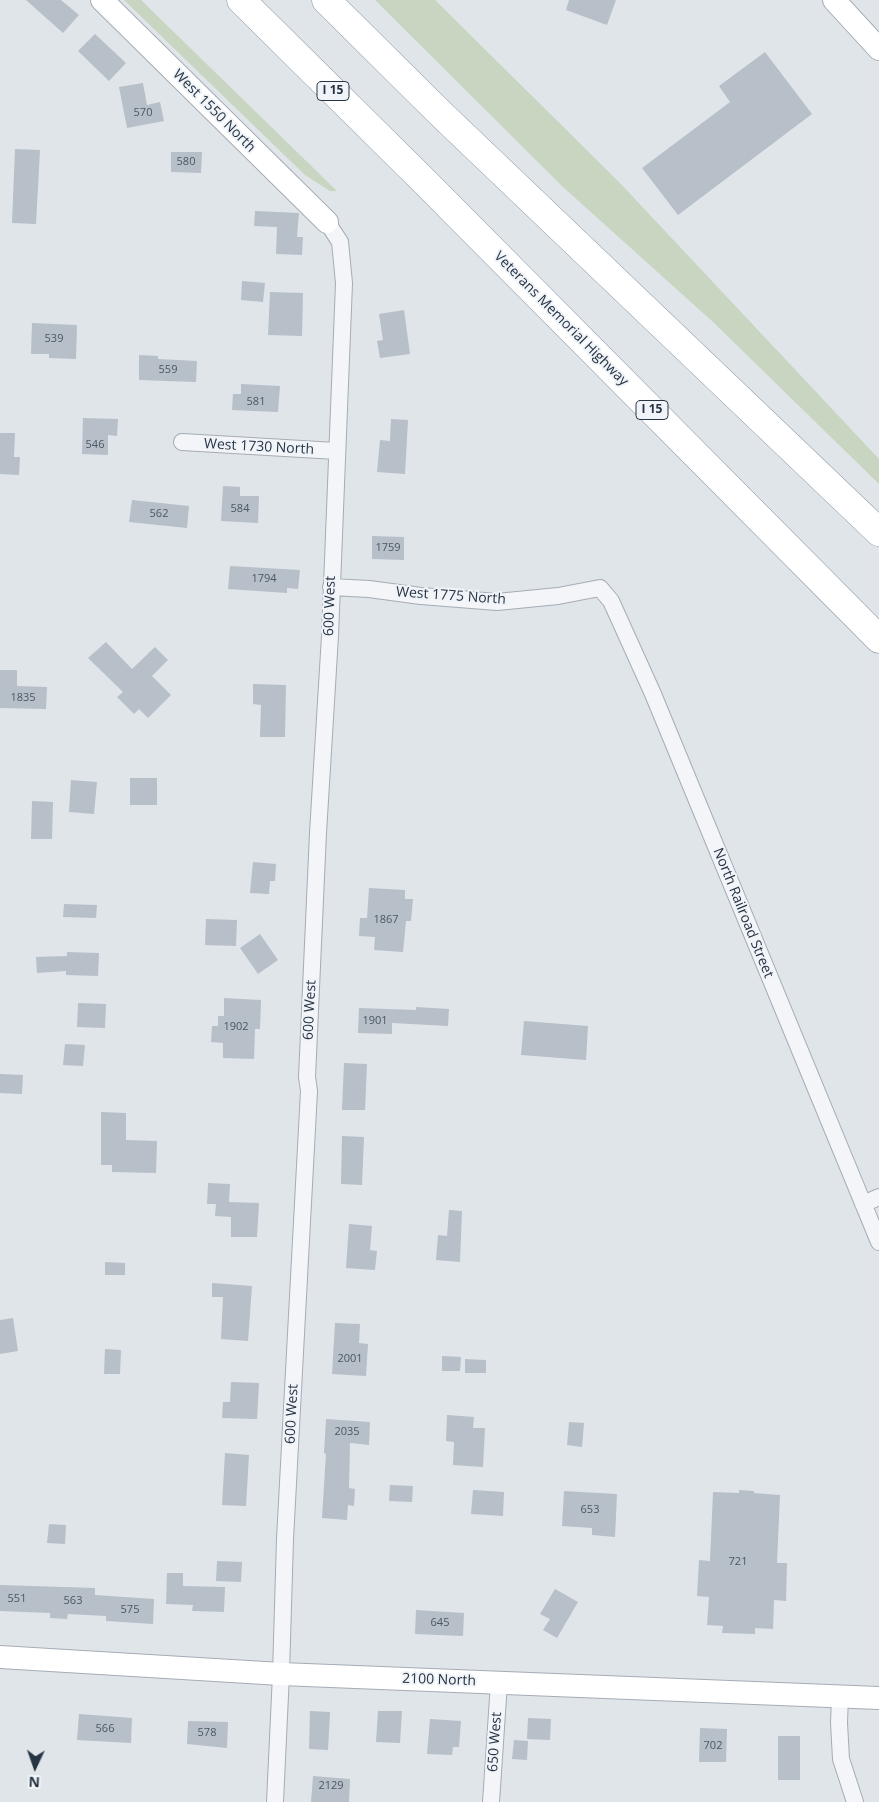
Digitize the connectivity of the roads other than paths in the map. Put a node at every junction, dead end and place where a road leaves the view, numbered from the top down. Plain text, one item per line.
1 (102, 0) edge
2 (241, 0) edge
3 (326, 0) edge
4 (834, 0) edge
5 (879, 49) edge
6 (327, 222) joint
7 (182, 442) dead end
8 (336, 451) junction
9 (879, 532) edge
10 (331, 587) junction
11 (600, 588) joint
12 (879, 639) edge
13 (879, 1197) edge
14 (863, 1204) junction
15 (879, 1242) edge
16 (0, 1657) edge
17 (281, 1674) junction
18 (499, 1683) junction
19 (840, 1696) junction
20 (879, 1698) edge
21 (275, 1802) edge
22 (491, 1802) edge
23 (855, 1802) edge

1 - 6 street, West 1550 North
2 - 12 highway, Veterans Memorial Highway / I 15
3 - 9 highway
4 - 5 street
6 - 8 street, 600 West
7 - 8 street, West 1730 North
8 - 10 street, 600 West
10 - 11 street, West 1775 North
10 - 17 street, 600 West
11 - 14 street, North Railroad Street
13 - 14 street
14 - 15 street, North Railroad Street
16 - 17 street, 2100 North
17 - 18 street, 2100 North
17 - 21 street, 600 West
18 - 19 street, 2100 North
18 - 22 street, 650 West
19 - 20 street, 2100 North
19 - 23 street

